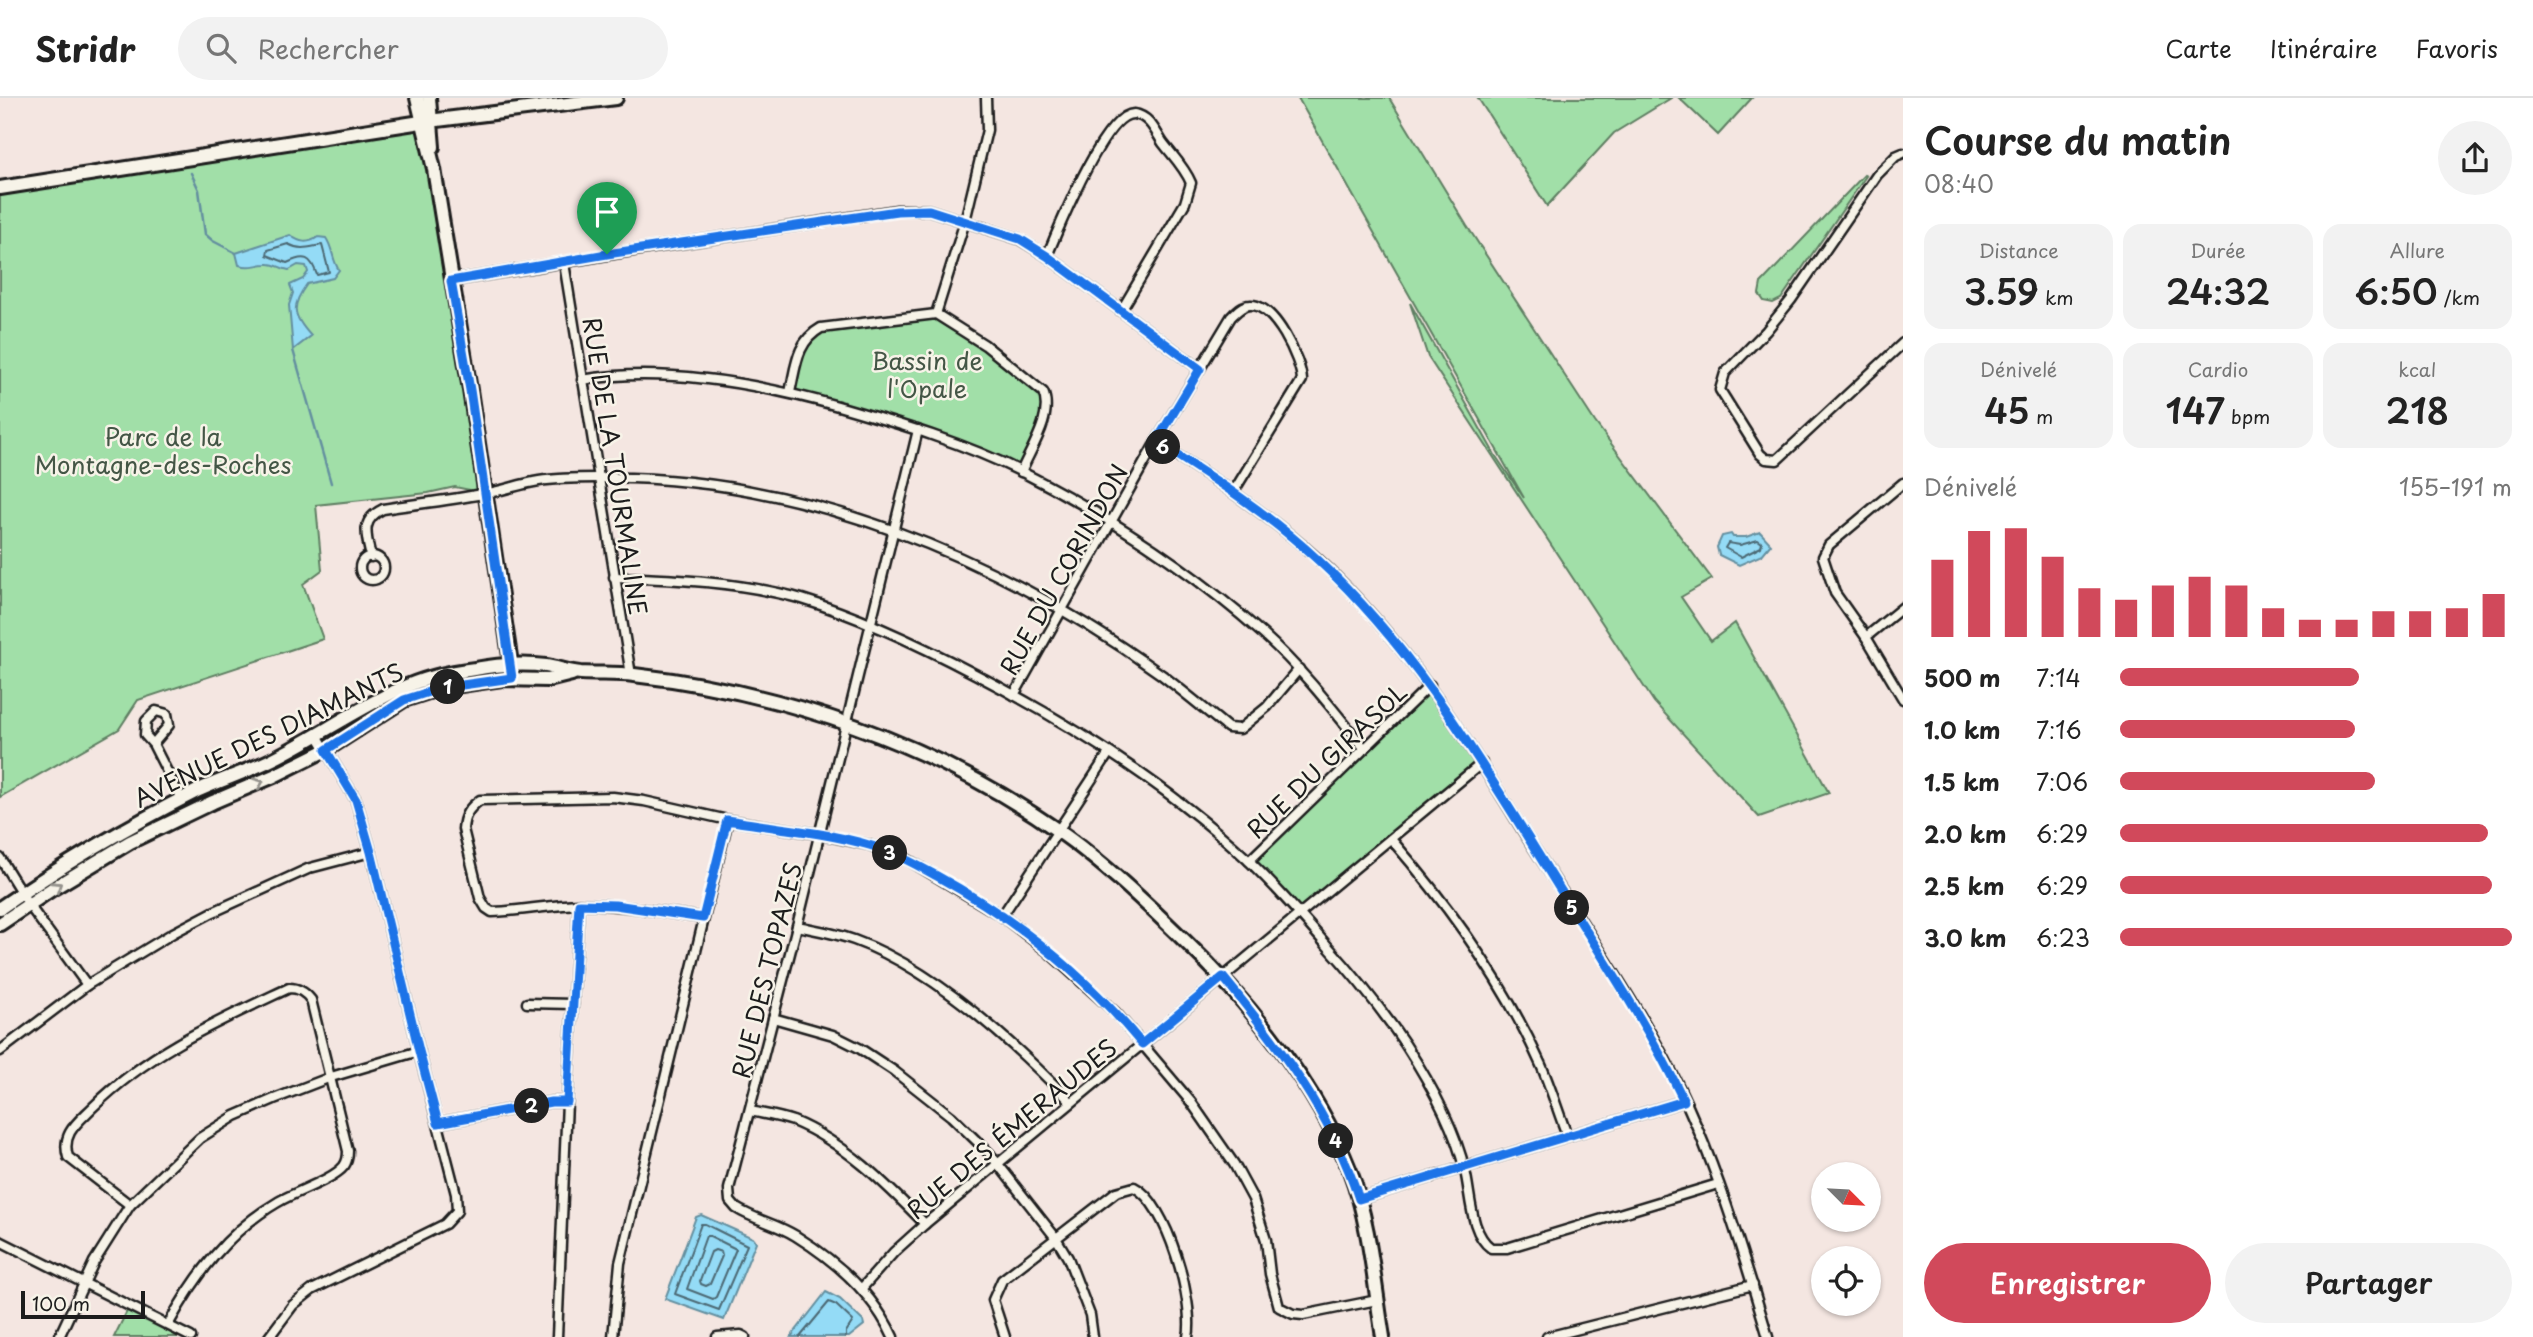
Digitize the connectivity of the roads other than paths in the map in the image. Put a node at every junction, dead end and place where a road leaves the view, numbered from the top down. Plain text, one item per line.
1 (417, 98) edge
2 (429, 98) edge
3 (616, 98) edge
4 (986, 98) edge
5 (427, 121) junction
6 (1903, 153) edge
7 (0, 188) edge
8 (965, 221) junction
9 (1047, 256) junction
10 (564, 263) junction
11 (451, 281) junction
12 (1121, 311) junction
13 (936, 314) junction
14 (1903, 343) edge
15 (1200, 369) junction
16 (582, 380) junction
17 (790, 392) junction
18 (918, 430) junction
19 (1156, 442) junction
20 (1021, 472) junction
21 (598, 478) junction
22 (1903, 483) edge
23 (1234, 491) junction
24 (485, 494) junction
25 (1111, 523) junction
26 (893, 531) junction
27 (371, 557) dead end
28 (614, 577) junction
29 (1903, 607) edge
30 (1062, 610) junction
31 (869, 624) junction
32 (1866, 636) junction
33 (511, 665) junction
34 (1299, 668) junction
35 (576, 673) junction
36 (631, 675) junction
37 (512, 678) junction
38 (1430, 685) junction
39 (1014, 695) junction
40 (1903, 698) edge
41 (846, 722) junction
42 (317, 735) junction
43 (153, 744) dead end
44 (1364, 748) junction
45 (326, 750) junction
46 (1109, 752) junction
47 (1482, 764) junction
48 (181, 799) junction
49 (727, 820) junction
50 (1059, 831) junction
51 (819, 834) junction
52 (1391, 839) junction
53 (371, 852) junction
54 (0, 858) edge
55 (1249, 862) junction
56 (22, 893) junction
57 (579, 904) junction
58 (29, 905) junction
59 (0, 908) edge
60 (1300, 914) junction
61 (1002, 916) junction
62 (703, 918) junction
63 (0, 924) edge
64 (797, 926) junction
65 (1223, 977) junction
66 (88, 985) junction
67 (527, 1003) dead end
68 (573, 1004) junction
69 (774, 1018) junction
70 (1142, 1044) junction
71 (0, 1051) edge
72 (419, 1051) junction
73 (331, 1077) junction
74 (1684, 1101) junction
75 (567, 1102) junction
76 (1071, 1102) junction
77 (750, 1111) junction
78 (438, 1123) junction
79 (1567, 1135) junction
80 (998, 1165) junction
81 (1464, 1167) junction
82 (1718, 1184) junction
83 (1359, 1199) junction
84 (130, 1205) junction
85 (925, 1224) junction
86 (1056, 1238) junction
87 (0, 1241) edge
88 (84, 1284) junction
89 (1753, 1285) junction
90 (862, 1288) junction
91 (1377, 1300) junction
92 (168, 1325) junction
93 (60, 1337) edge
94 (191, 1337) edge
95 (269, 1337) edge
96 (556, 1337) edge
97 (613, 1337) edge
98 (717, 1337) edge
99 (745, 1337) edge
100 (893, 1337) edge
101 (1005, 1337) edge
102 (1093, 1337) edge
103 (1188, 1337) edge
104 (1383, 1337) edge
105 (1547, 1337) edge
106 (1768, 1337) edge

1 - 5 street
2 - 5 street
3 - 5 street
4 - 8 street
5 - 7 street
5 - 11 street
6 - 14 street
8 - 9 street
8 - 10 street
8 - 13 street
9 - 12 street
9 - 12 street
10 - 11 street
10 - 16 street, RUE DE LA TOURMALINE
11 - 24 street
12 - 15 street
13 - 17 street
13 - 20 street
15 - 19 street, RUE DU CORINDON
15 - 23 street, RUE DU CORINDON
16 - 17 street
16 - 21 street, RUE DE LA TOURMALINE
17 - 18 street
18 - 20 street
18 - 26 street, RUE DES TOPAZES
19 - 23 street
19 - 25 street, RUE DU CORINDON
20 - 25 street
21 - 24 street
21 - 26 street
21 - 28 street, RUE DE LA TOURMALINE
22 - 32 street
23 - 38 street
24 - 27 street
24 - 33 street
25 - 30 street, RUE DU CORINDON
25 - 34 street
26 - 30 street
26 - 31 street, RUE DES TOPAZES
28 - 31 street
28 - 36 street, RUE DE LA TOURMALINE
29 - 32 street
30 - 34 street
30 - 39 street, RUE DU CORINDON
31 - 39 street
31 - 41 street, RUE DES TOPAZES
32 - 40 street
33 - 35 street, AVENUE DES DIAMANTS
33 - 37 street
33 - 42 street, AVENUE DES DIAMANTS
34 - 44 street
35 - 36 street, AVENUE DES DIAMANTS
35 - 37 street, AVENUE DES DIAMANTS
36 - 41 street, AVENUE DES DIAMANTS
37 - 45 street, AVENUE DES DIAMANTS
38 - 44 street, RUE DU GIRASOL
38 - 47 street
39 - 46 street
41 - 50 street, AVENUE DES DIAMANTS
41 - 51 street, RUE DES TOPAZES
42 - 45 street
42 - 48 street, AVENUE DES DIAMANTS
43 - 48 street
44 - 55 street, RUE DU GIRASOL
45 - 53 street
58 -> 45 street, AVENUE DES DIAMANTS
46 - 50 street
46 - 55 street
47 - 52 street, RUE DES ÉMERAUDES
47 - 74 street
48 - 56 street, AVENUE DES DIAMANTS
49 - 51 street
49 - 57 street
49 - 62 street
50 - 61 street
50 - 65 street, AVENUE DES DIAMANTS
51 - 61 street
51 - 64 street, RUE DES TOPAZES
52 - 60 street, RUE DES ÉMERAUDES
52 - 79 street
53 - 66 street
53 - 72 street
54 - 56 street
55 - 60 street
56 - 58 street
56 - 59 street, AVENUE DES DIAMANTS
57 - 62 street
57 - 68 street
58 - 63 street, AVENUE DES DIAMANTS
58 - 66 street
60 - 65 street, RUE DES ÉMERAUDES
60 - 81 street
61 - 70 street
62 - 97 street
64 - 69 street, RUE DES TOPAZES
64 - 76 street
65 - 70 street, RUE DES ÉMERAUDES
65 - 83 street, AVENUE DES DIAMANTS
66 - 71 street
67 - 68 street
68 - 75 street
69 - 77 street, RUE DES TOPAZES
69 - 80 street
70 - 76 street, RUE DES ÉMERAUDES
70 - 91 street
72 - 73 street
72 - 78 street
73 - 84 street
73 - 84 street
73 - 92 street
74 - 79 street
74 - 82 street
75 - 78 street
75 - 96 street
76 - 80 street, RUE DES ÉMERAUDES
77 - 85 street
77 - 90 street, RUE DES TOPAZES
78 - 95 street
79 - 81 street
80 - 85 street, RUE DES ÉMERAUDES
80 - 86 street
81 - 82 street
81 - 83 street
82 - 89 street
83 - 91 street, AVENUE DES DIAMANTS
84 - 88 street
85 - 90 street, RUE DES ÉMERAUDES
86 - 101 street
86 - 102 street
86 - 103 street
87 - 88 street
88 - 92 street
88 - 93 street
89 - 105 street
89 - 106 street
90 - 100 street
91 - 104 street, AVENUE DES DIAMANTS
92 - 94 street
98 - 99 street

